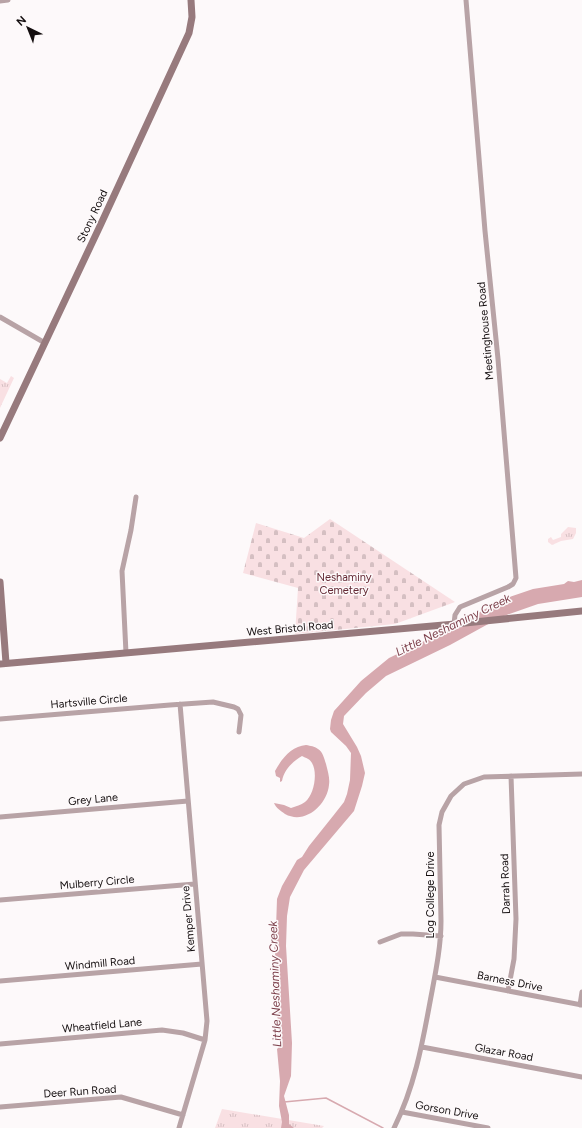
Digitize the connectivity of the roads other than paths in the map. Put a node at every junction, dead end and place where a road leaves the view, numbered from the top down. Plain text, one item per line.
1 (8, 0) edge
2 (191, 0) edge
3 (466, 0) edge
4 (0, 1) edge
5 (0, 318) edge
6 (45, 342) junction
7 (0, 438) edge
8 (136, 497) dead end
9 (0, 582) edge
10 (582, 611) edge
11 (455, 624) junction
12 (126, 653) junction
13 (3, 664) edge
14 (180, 704) junction
15 (0, 719) edge
16 (239, 732) dead end
17 (582, 774) edge
18 (511, 776) junction
19 (188, 801) junction
20 (0, 817) edge
21 (196, 884) junction
22 (0, 900) edge
23 (441, 936) junction
24 (380, 942) dead end
25 (202, 964) junction
26 (435, 977) junction
27 (0, 981) edge
28 (508, 991) junction
29 (582, 992) edge
30 (581, 1005) edge
31 (205, 1040) junction
32 (0, 1044) edge
33 (422, 1047) junction
34 (582, 1077) edge
35 (0, 1107) edge
36 (402, 1112) junction
37 (183, 1115) junction
38 (179, 1128) edge
39 (394, 1128) edge
40 (488, 1128) edge

1 - 4 street
2 - 6 main road, Stony Road
3 - 11 street, Meetinghouse Road
5 - 6 street
6 - 7 main road, Stony Road
8 - 12 street
9 - 13 main road
10 - 11 main road, West Bristol Road
11 - 12 main road, West Bristol Road
12 - 13 main road, West Bristol Road
14 - 15 street, Hartsville Circle
14 - 16 street, Hartsville Circle
14 - 19 street, Kemper Drive
17 - 18 street, Log College Drive
18 - 23 street, Log College Drive
18 - 28 street, Darrah Road
19 - 20 street, Grey Lane
19 - 21 street, Kemper Drive
21 - 22 street, Mulberry Circle
21 - 25 street, Kemper Drive
23 - 24 street
23 - 26 street, Log College Drive
25 - 27 street, Windmill Road
25 - 31 street, Kemper Drive
26 - 28 street, Barness Drive
26 - 33 street, Log College Drive
28 - 30 street, Barness Drive
29 - 30 street
31 - 32 street, Wheatfield Lane
31 - 37 street, Kemper Drive
33 - 34 street, Glazar Road
33 - 36 street, Log College Drive
35 - 37 street, Deer Run Road
36 - 39 street, Log College Drive
36 - 40 street, Gorson Drive
37 - 38 street, Kemper Drive

